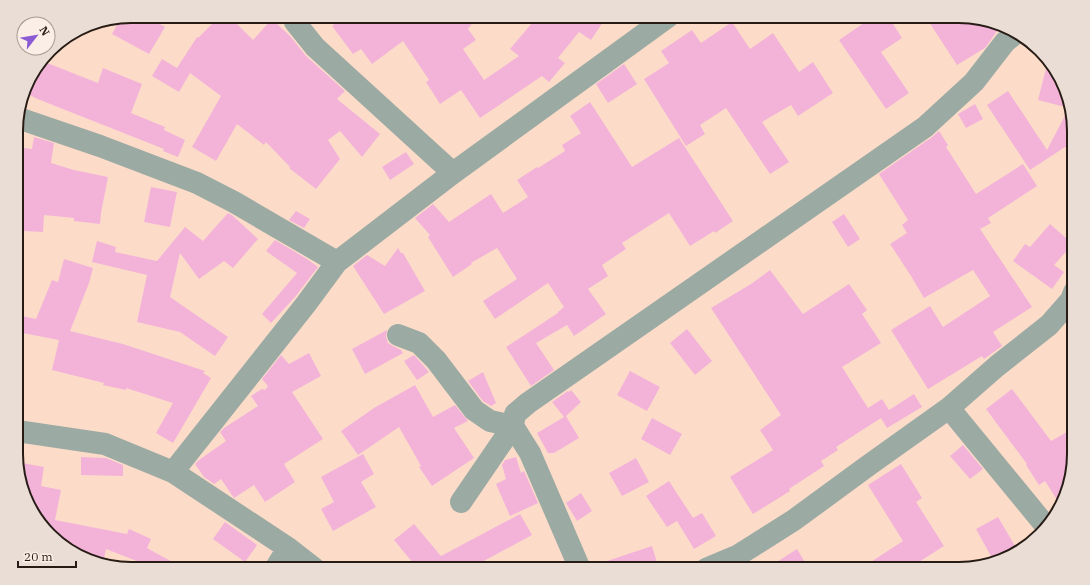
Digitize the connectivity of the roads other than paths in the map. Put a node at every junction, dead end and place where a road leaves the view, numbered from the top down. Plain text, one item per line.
1 (296, 23) edge
2 (659, 23) edge
3 (1012, 36) edge
4 (24, 120) edge
5 (453, 173) junction
6 (337, 262) junction
7 (1067, 305) edge
8 (398, 335) dead end
9 (949, 408) junction
10 (513, 426) junction
11 (23, 432) edge
12 (173, 472) junction
13 (461, 502) dead end
14 (1042, 522) edge
15 (288, 548) junction
16 (279, 562) edge
17 (306, 562) edge
18 (577, 562) edge
19 (723, 562) edge

1 - 5 street
2 - 5 street
3 - 10 street
4 - 6 street
5 - 6 street
6 - 12 street
7 - 9 street
8 - 10 street
9 - 14 street
9 - 19 street
10 - 13 street
10 - 18 street
11 - 12 street
12 - 15 street
15 - 16 street
15 - 17 street

